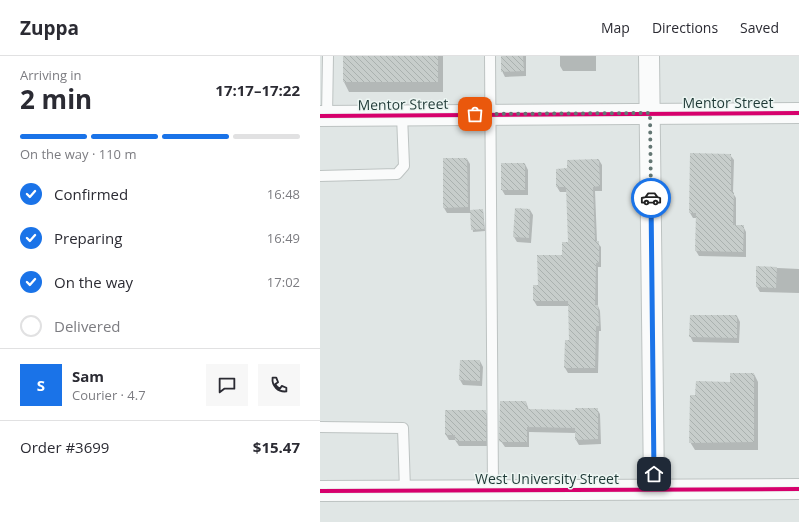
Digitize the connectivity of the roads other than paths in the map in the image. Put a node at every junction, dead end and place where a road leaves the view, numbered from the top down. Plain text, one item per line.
1 (328, 56) edge
2 (490, 56) edge
3 (649, 56) edge
4 (650, 113) junction
5 (799, 113) edge
6 (490, 114) junction
7 (402, 115) junction
8 (324, 116) edge
9 (320, 176) edge
10 (320, 427) edge
11 (493, 489) junction
12 (654, 489) junction
13 (799, 489) edge
14 (405, 490) junction
15 (320, 491) edge

1 - 8 lane
2 - 6 lane
3 - 4 street
4 - 5 street, Mentor Street
4 - 6 street, Mentor Street
4 - 12 street
6 - 7 street, Mentor Street
6 - 11 lane
7 - 8 street, Mentor Street
7 - 9 lane
10 - 14 lane
11 - 12 street, West University Street
11 - 14 street, West University Street
12 - 13 street, West University Street
14 - 15 street, West University Street

